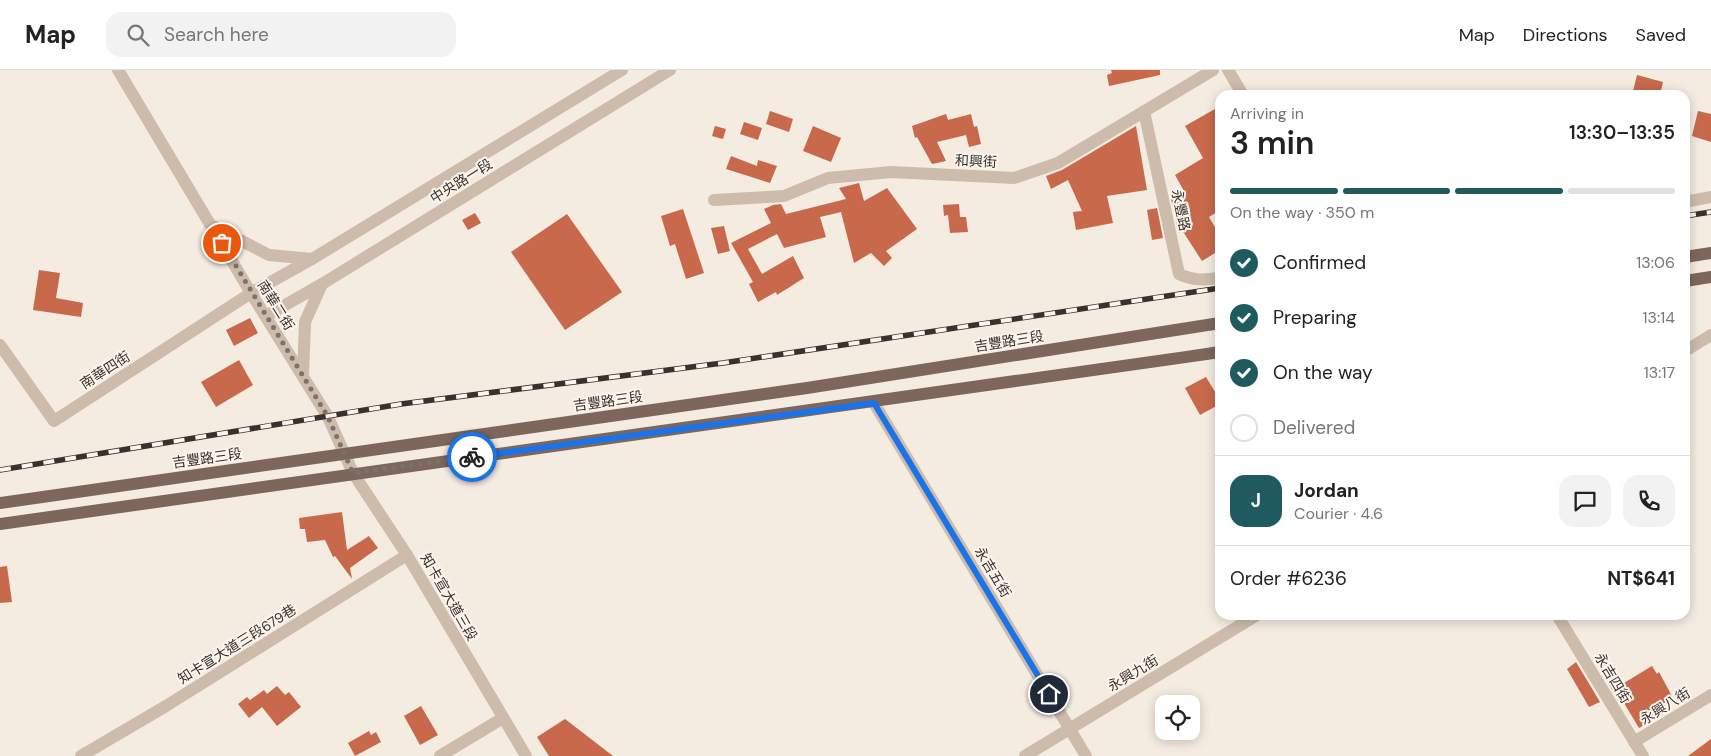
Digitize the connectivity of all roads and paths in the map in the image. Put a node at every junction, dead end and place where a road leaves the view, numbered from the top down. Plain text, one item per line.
1 (118, 70) edge
2 (622, 70) edge
3 (670, 70) edge
4 (1213, 70) edge
5 (1228, 70) edge
6 (1240, 90) edge
7 (1144, 111) junction
8 (1711, 197) edge
9 (714, 200) dead end
10 (1690, 201) edge
11 (213, 226) junction
12 (1711, 253) edge
13 (1690, 256) edge
14 (312, 259) junction
15 (1711, 277) edge
16 (1215, 279) edge
17 (1690, 280) edge
18 (322, 284) junction
19 (251, 293) junction
20 (266, 316) junction
21 (1215, 324) edge
22 (1711, 335) edge
23 (0, 345) edge
24 (1690, 348) edge
25 (1215, 353) edge
26 (303, 376) junction
27 (874, 403) junction
28 (344, 454) junction
29 (353, 473) junction
30 (0, 503) edge
31 (0, 524) edge
32 (407, 555) junction
33 (1249, 620) edge
34 (1560, 620) edge
35 (1711, 695) edge
36 (503, 718) junction
37 (1070, 728) junction
38 (1634, 742) junction
39 (81, 756) edge
40 (440, 756) edge
41 (526, 756) edge
42 (1025, 756) edge
43 (1086, 756) edge
44 (1643, 756) edge

1 - 11 street, 南華二街
2 - 14 street, 中央路一段
3 - 18 street, 中央路一段
4 - 7 street, 和興街
5 - 6 street
7 - 9 street, 和興街
7 - 16 street, 永豐路
8 - 10 street
11 - 14 street
11 - 19 street, 南華二街
12 - 13 main road
14 - 19 street, 中央路一段
15 - 17 main road
18 - 20 street, 中央路一段
18 - 26 street
19 - 20 street, 南華二街
19 - 23 street, 南華四街
20 - 26 street, 南華二街
21 - 28 main road, 吉豐路三段
22 - 24 street
25 - 27 main road
26 - 28 street, 南華二街
27 - 29 main road
27 - 37 street, 永吉五街
28 - 29 street, 知卡宣大道三段
28 - 30 main road, 吉豐路三段
29 - 31 main road
29 - 32 street, 知卡宣大道三段
32 - 36 street, 知卡宣大道三段
32 - 39 street, 知卡宣大道三段679巷
33 - 37 street, 永興九街
34 - 38 street, 永吉四街
35 - 38 street, 永興八街
36 - 40 street
36 - 41 street, 知卡宣大道三段
37 - 42 street, 永興九街
37 - 43 street, 永吉五街
38 - 44 street, 永吉四街

